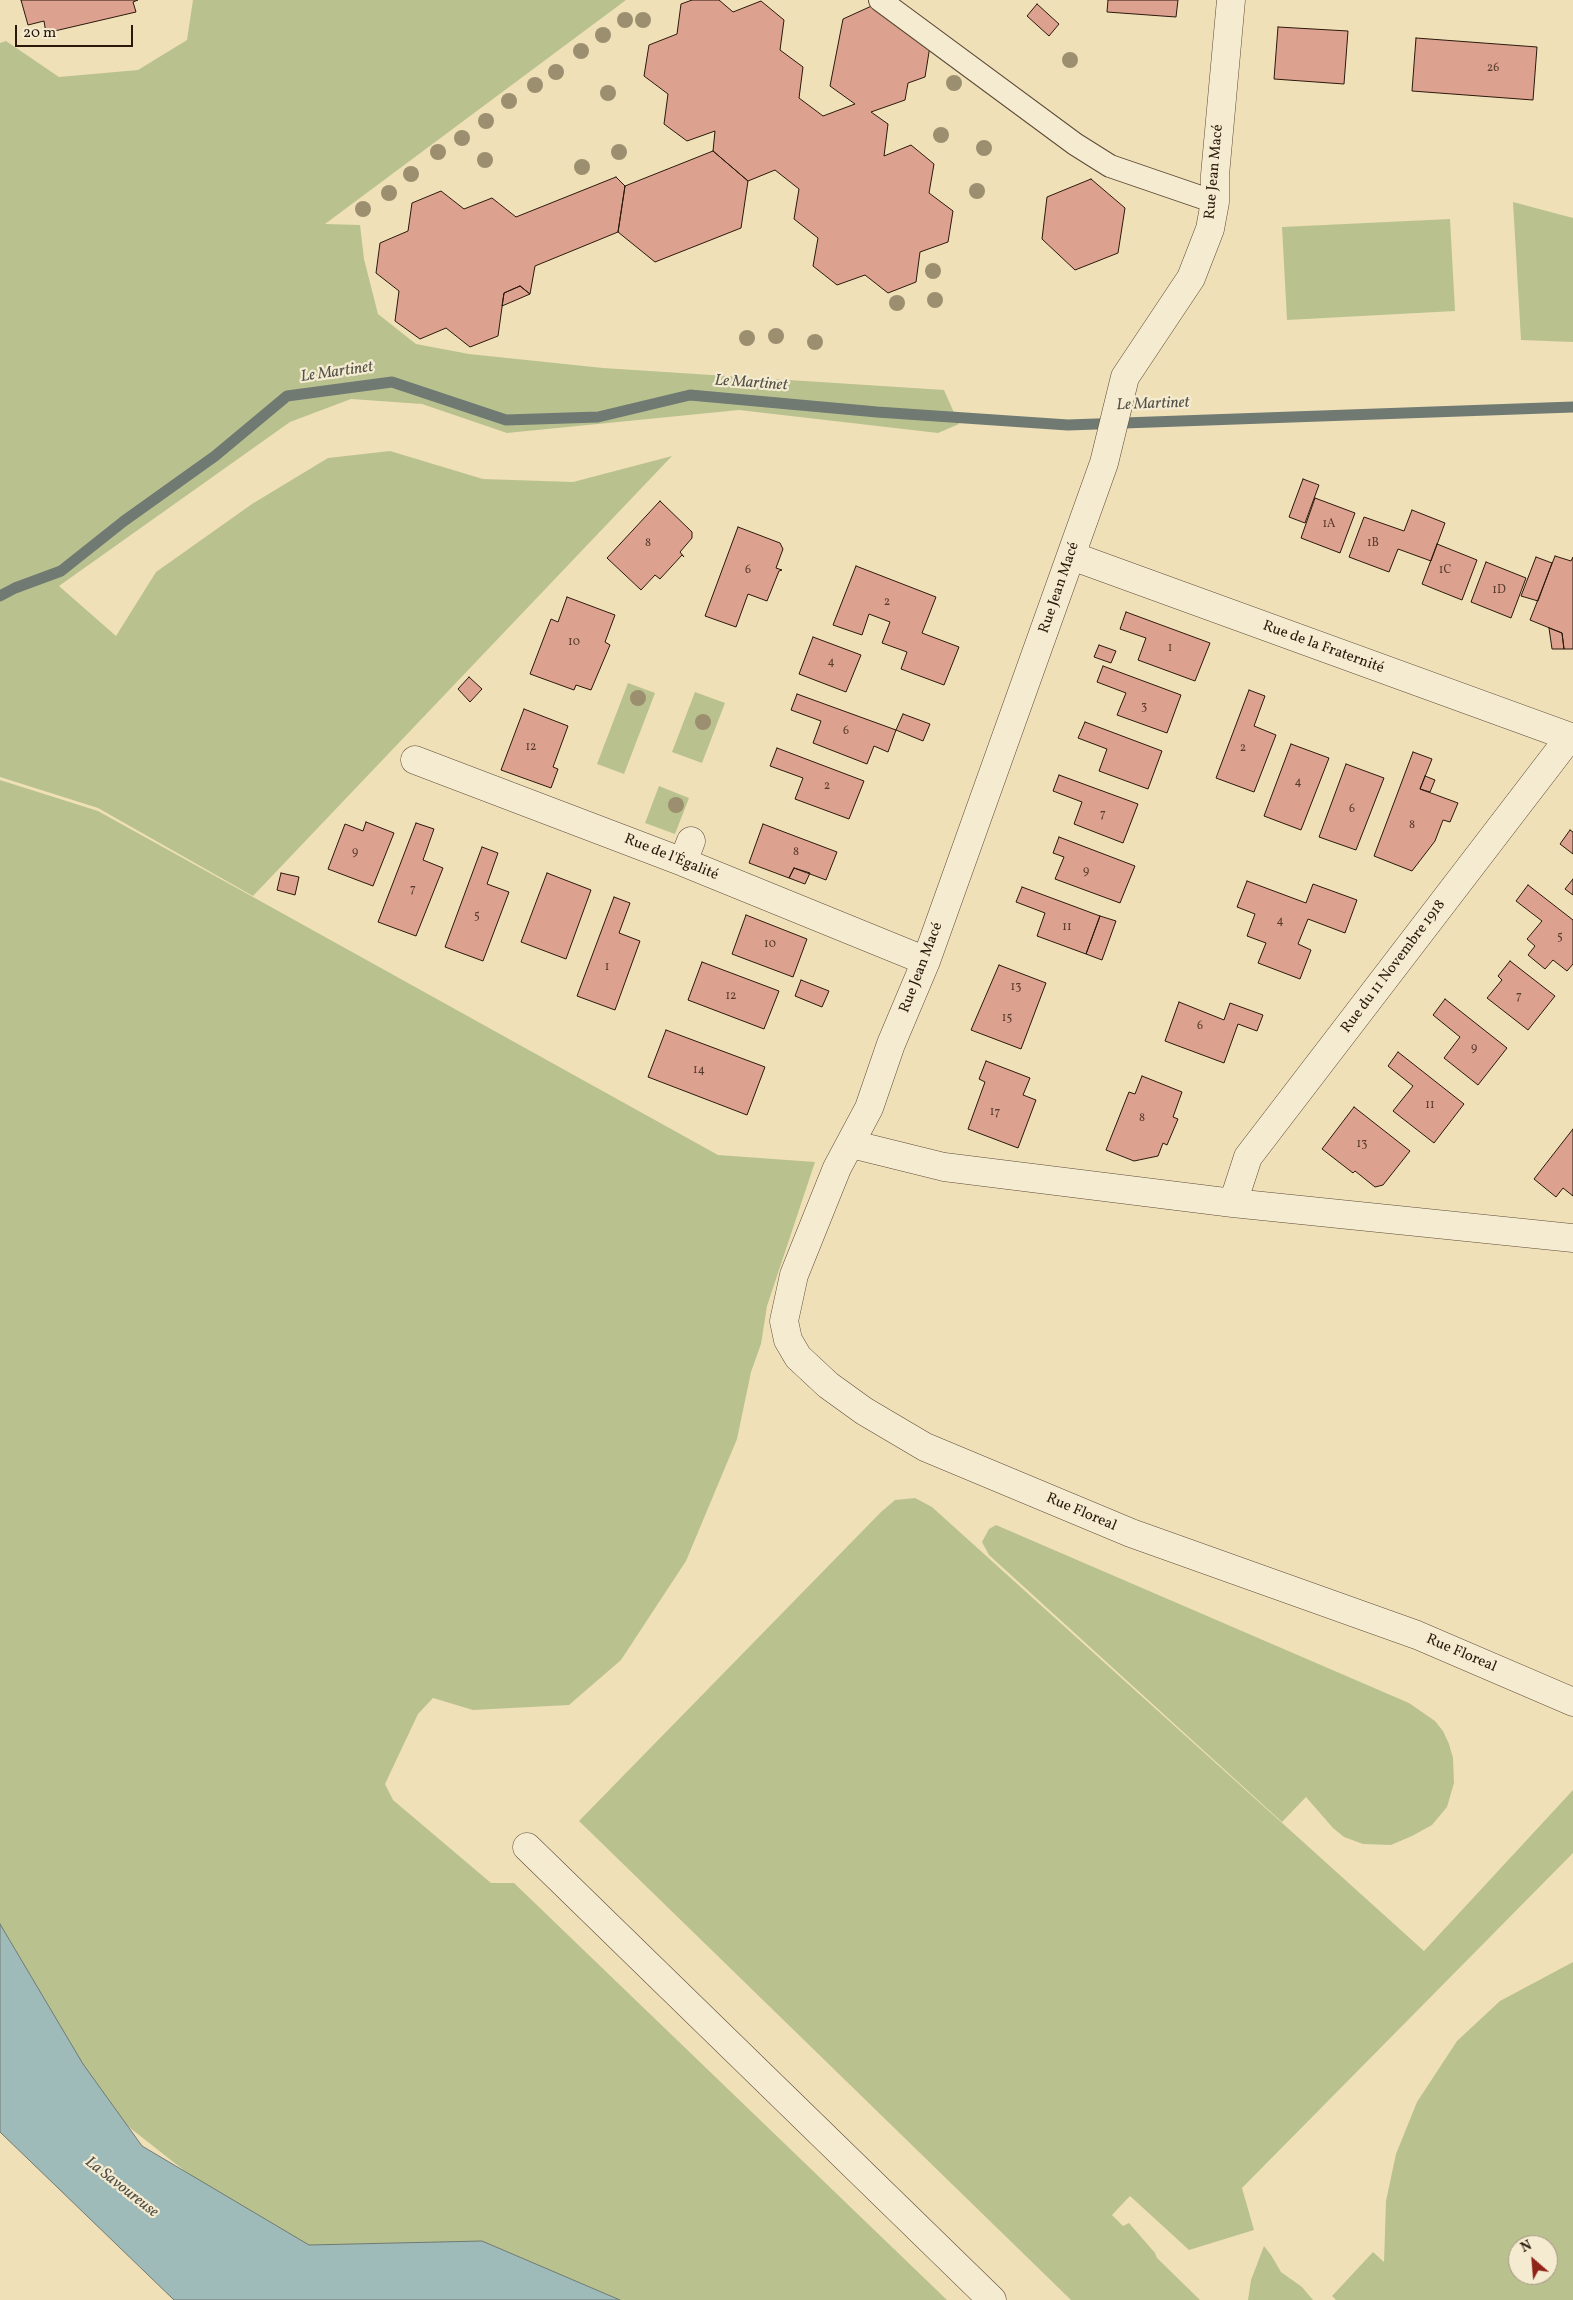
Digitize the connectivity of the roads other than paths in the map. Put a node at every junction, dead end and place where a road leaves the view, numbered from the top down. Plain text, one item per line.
1 (880, 0) edge
2 (1231, 0) edge
3 (1215, 202) junction
4 (1072, 556) junction
5 (1571, 738) edge
6 (415, 760) dead end
7 (926, 961) junction
8 (851, 1144) junction
9 (837, 1168) joint
10 (1233, 1203) junction
11 (1573, 1238) edge
12 (1573, 1702) edge
13 (527, 1847) dead end
14 (992, 2300) edge

1 - 3 lane
2 - 3 street, Rue Jean Macé
3 - 4 street, Rue Jean Macé
4 - 5 street, Rue de la Fraternité
4 - 7 street, Rue Jean Macé
5 - 10 street, Rue du 11 Novembre 1918
6 - 7 street, Rue de l'Égalité
7 - 8 street, Rue Jean Macé
8 - 9 street, Rue Jean Macé
8 - 10 street
9 - 12 street, Rue Floreal
10 - 11 street
13 - 14 street

